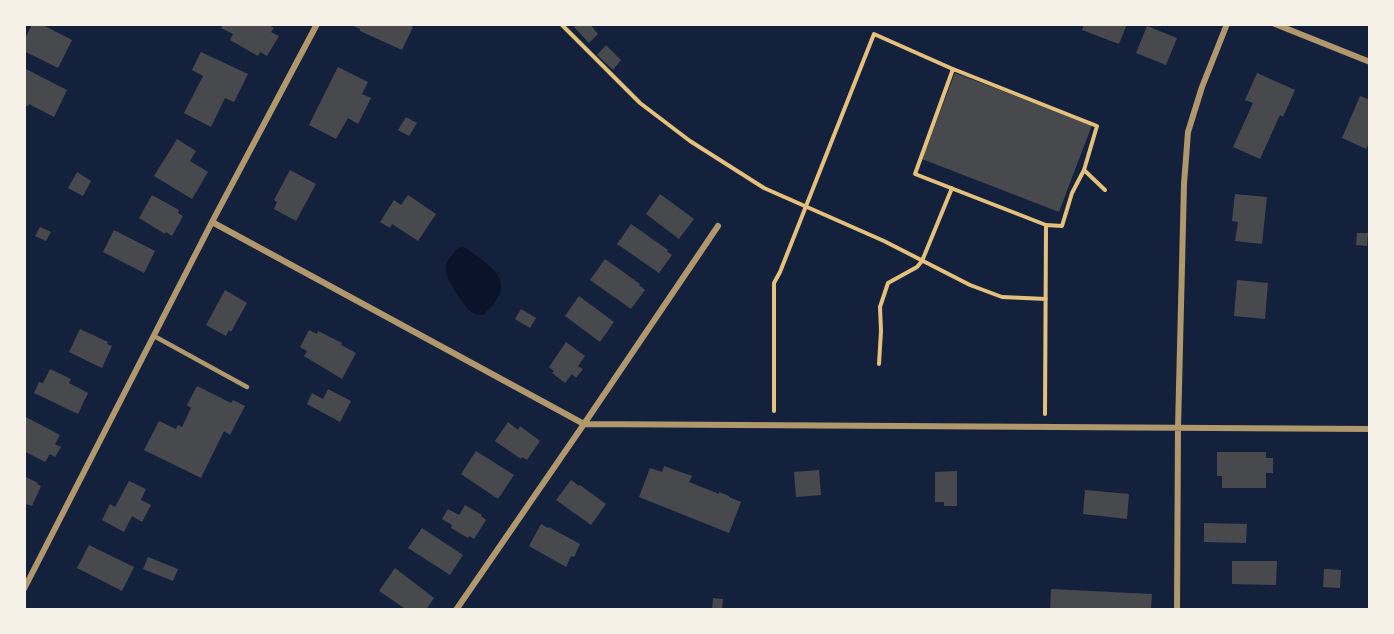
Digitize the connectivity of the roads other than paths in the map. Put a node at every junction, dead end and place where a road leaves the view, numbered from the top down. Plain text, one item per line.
1 (316, 24) edge
2 (1227, 24) edge
3 (1275, 24) edge
4 (1370, 62) edge
5 (212, 222) junction
6 (718, 226) dead end
7 (154, 336) junction
8 (247, 387) dead end
9 (584, 424) junction
10 (1178, 429) junction
11 (1370, 429) edge
12 (24, 589) edge
13 (456, 610) edge
14 (1178, 610) edge

1 - 5 street
2 - 10 street
3 - 4 street
5 - 7 street
5 - 9 street
6 - 9 street
7 - 8 lane
7 - 12 street
9 - 10 street
9 - 13 street
10 - 11 street
10 - 14 street

